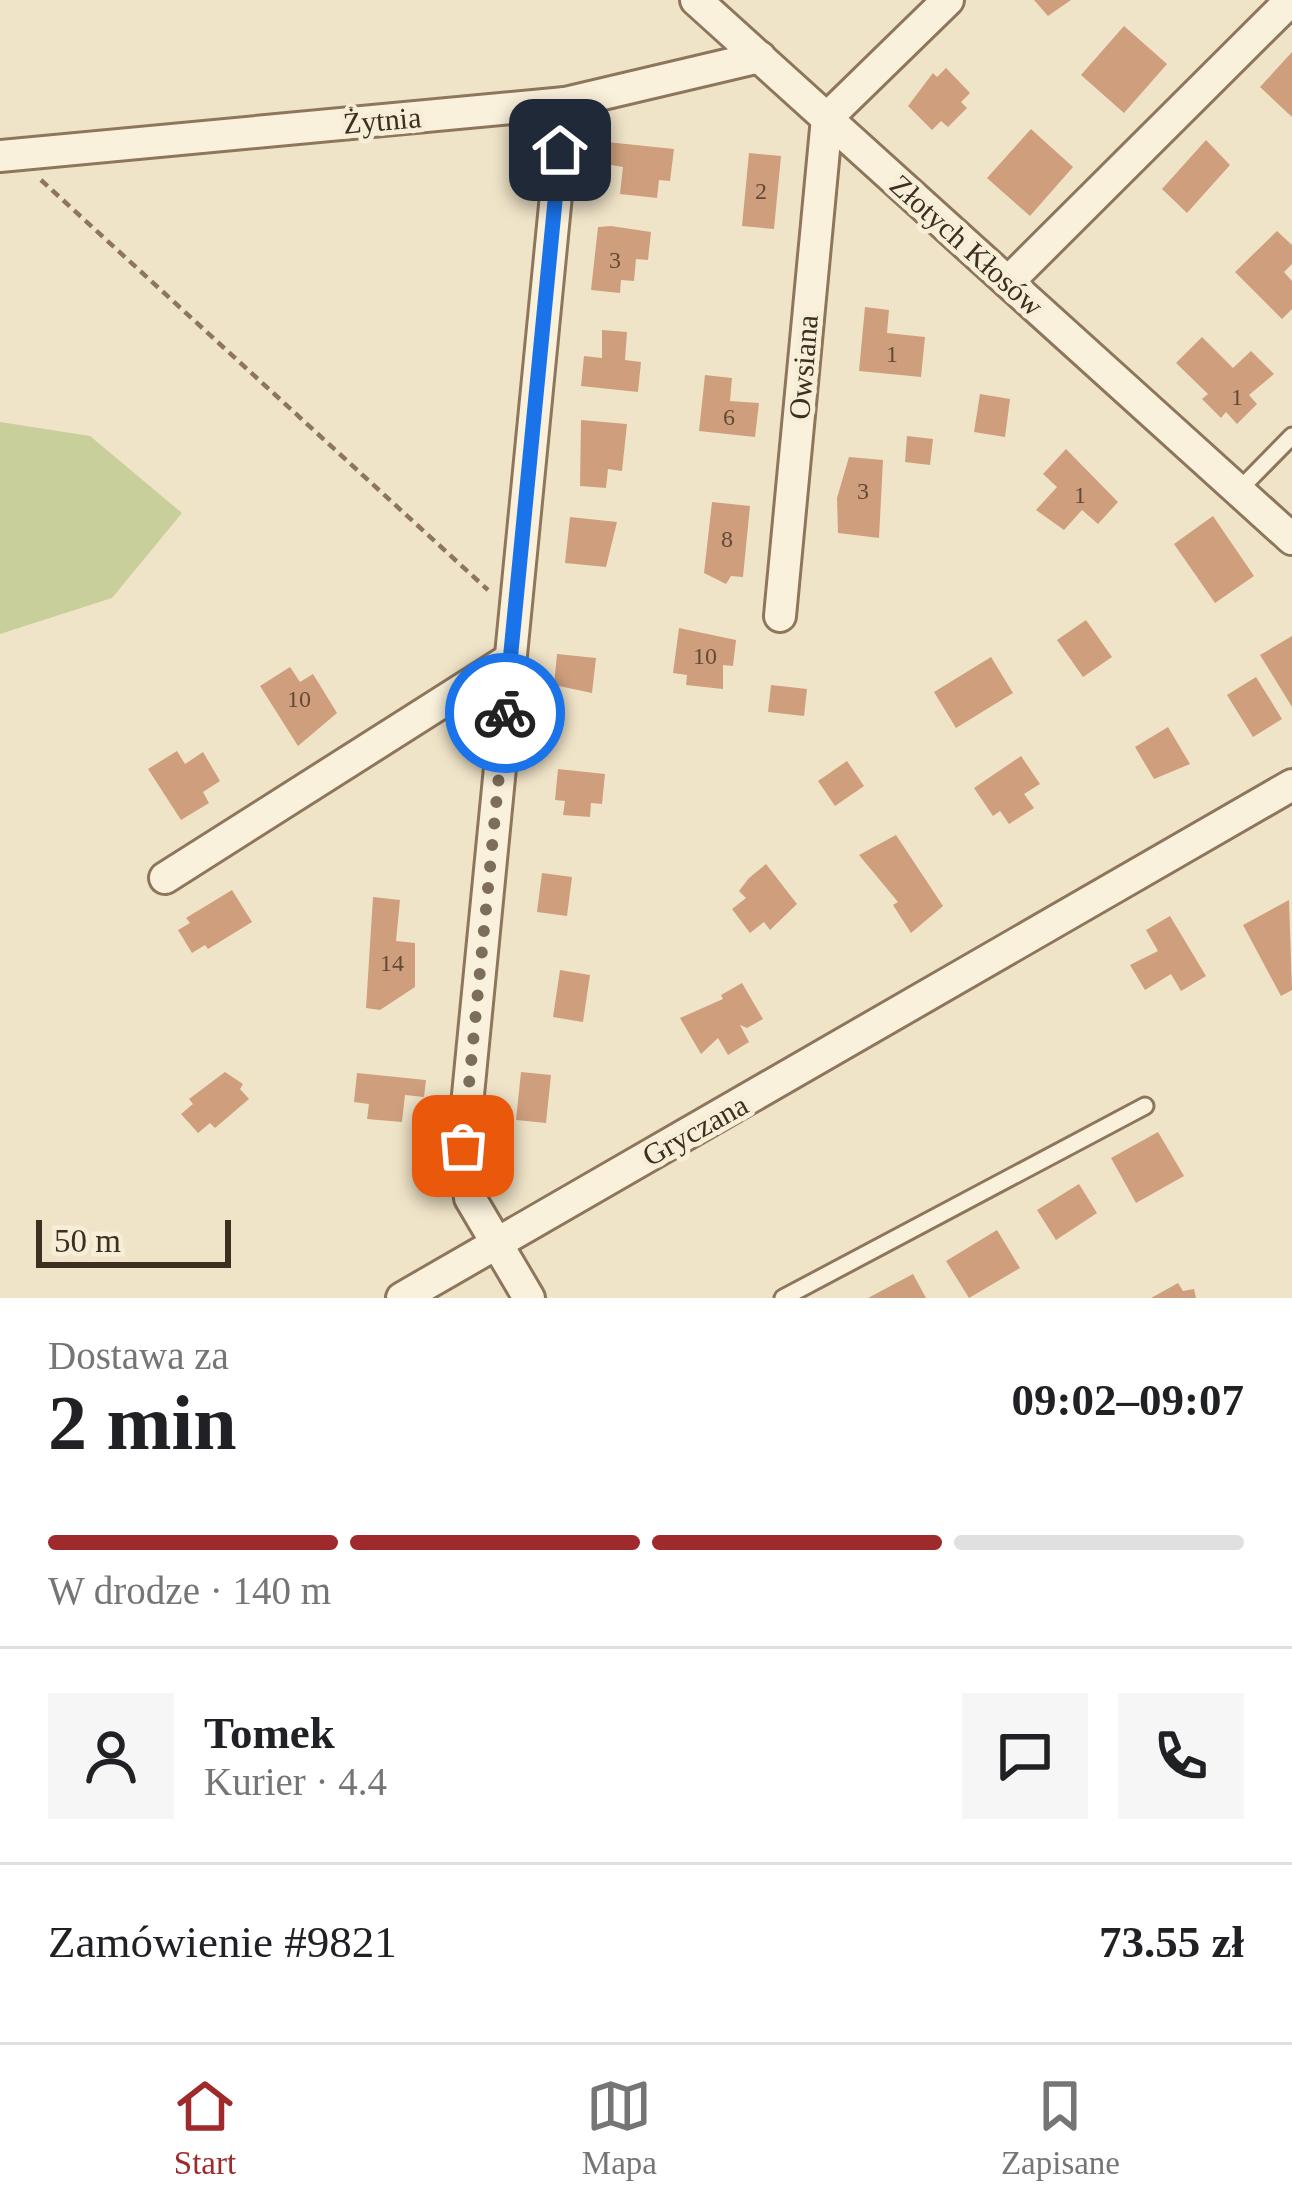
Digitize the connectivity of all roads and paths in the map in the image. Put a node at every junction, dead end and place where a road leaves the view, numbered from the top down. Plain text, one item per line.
1 (696, 0) edge
2 (948, 0) edge
3 (1291, 0) edge
4 (760, 56) junction
5 (565, 104) junction
6 (827, 118) junction
7 (4, 151) edge
8 (1008, 282) junction
9 (1292, 436) edge
10 (1239, 490) junction
11 (1292, 539) edge
12 (514, 614) junction
13 (780, 616) dead end
14 (510, 659) junction
15 (1292, 785) edge
16 (165, 878) dead end
17 (1144, 1106) dead end
18 (494, 1242) junction
19 (402, 1298) edge
20 (529, 1298) edge
21 (783, 1298) edge

1 - 4 street, Złotych Kłosów
2 - 6 street
3 - 8 street
4 - 5 street, Żytnia
4 - 6 street, Złotych Kłosów
5 - 7 street, Żytnia
5 - 12 street
6 - 8 street, Złotych Kłosów
6 - 13 street, Owsiana
7 - 12 path
8 - 10 street, Złotych Kłosów
9 - 10 lane
10 - 11 street, Złotych Kłosów
12 - 14 street
14 - 16 street
14 - 18 street
15 - 18 street, Gryczana
17 - 21 lane
18 - 19 street, Gryczana
18 - 20 street

